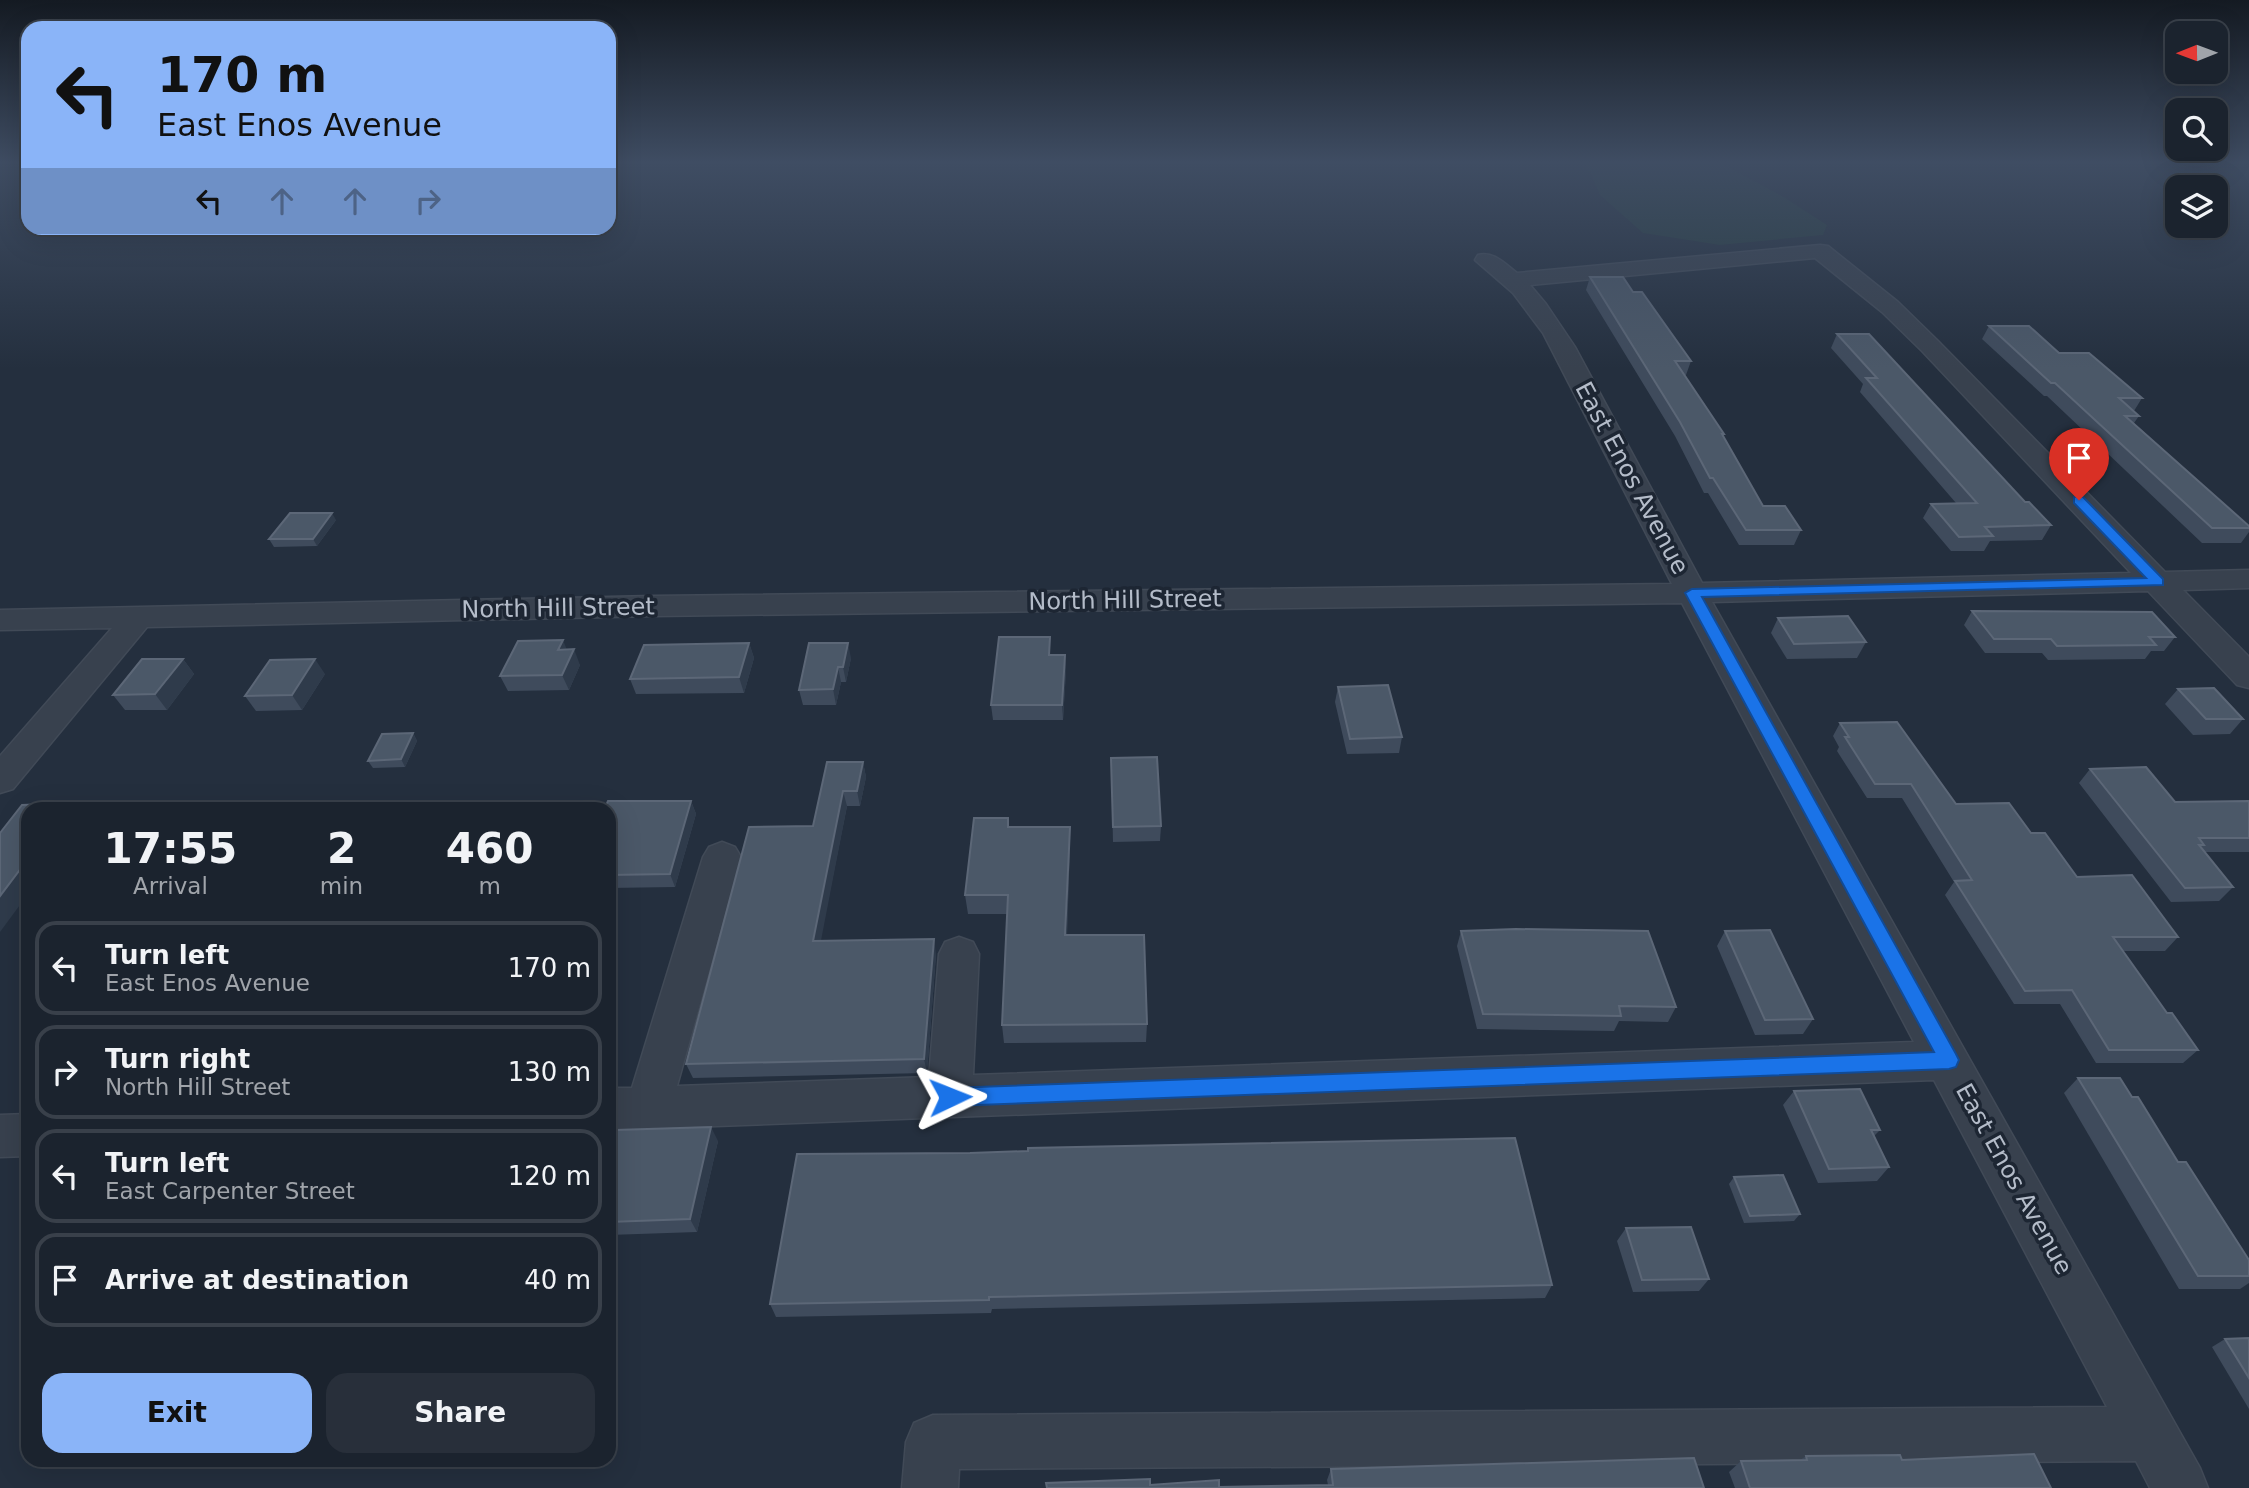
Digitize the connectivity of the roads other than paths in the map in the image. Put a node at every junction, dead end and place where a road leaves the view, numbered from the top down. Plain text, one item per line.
1 (1486, 260) dead end
2 (1516, 281) junction
3 (2249, 579) edge
4 (2158, 582) junction
5 (1692, 593) junction
6 (138, 617) junction
7 (0, 620) edge
8 (2249, 677) edge
9 (0, 780) edge
10 (722, 857) dead end
11 (959, 954) dead end
12 (1949, 1060) junction
13 (950, 1097) junction
14 (629, 1108) edge
15 (21, 1135) edge
16 (0, 1136) edge
17 (2151, 1434) junction
18 (930, 1488) edge
19 (2180, 1488) edge

1 - 2 street, East Enos Avenue
2 - 4 street
2 - 5 street, East Enos Avenue
3 - 4 street, North Hill Street
4 - 5 street, North Hill Street
4 - 8 street
5 - 6 street, North Hill Street
5 - 12 street, East Enos Avenue
6 - 7 street, North Hill Street
6 - 9 street
10 - 14 street
11 - 13 street
12 - 13 street
12 - 17 street, East Enos Avenue
13 - 14 street
15 - 16 street
17 - 18 street
17 - 19 street, East Enos Avenue

